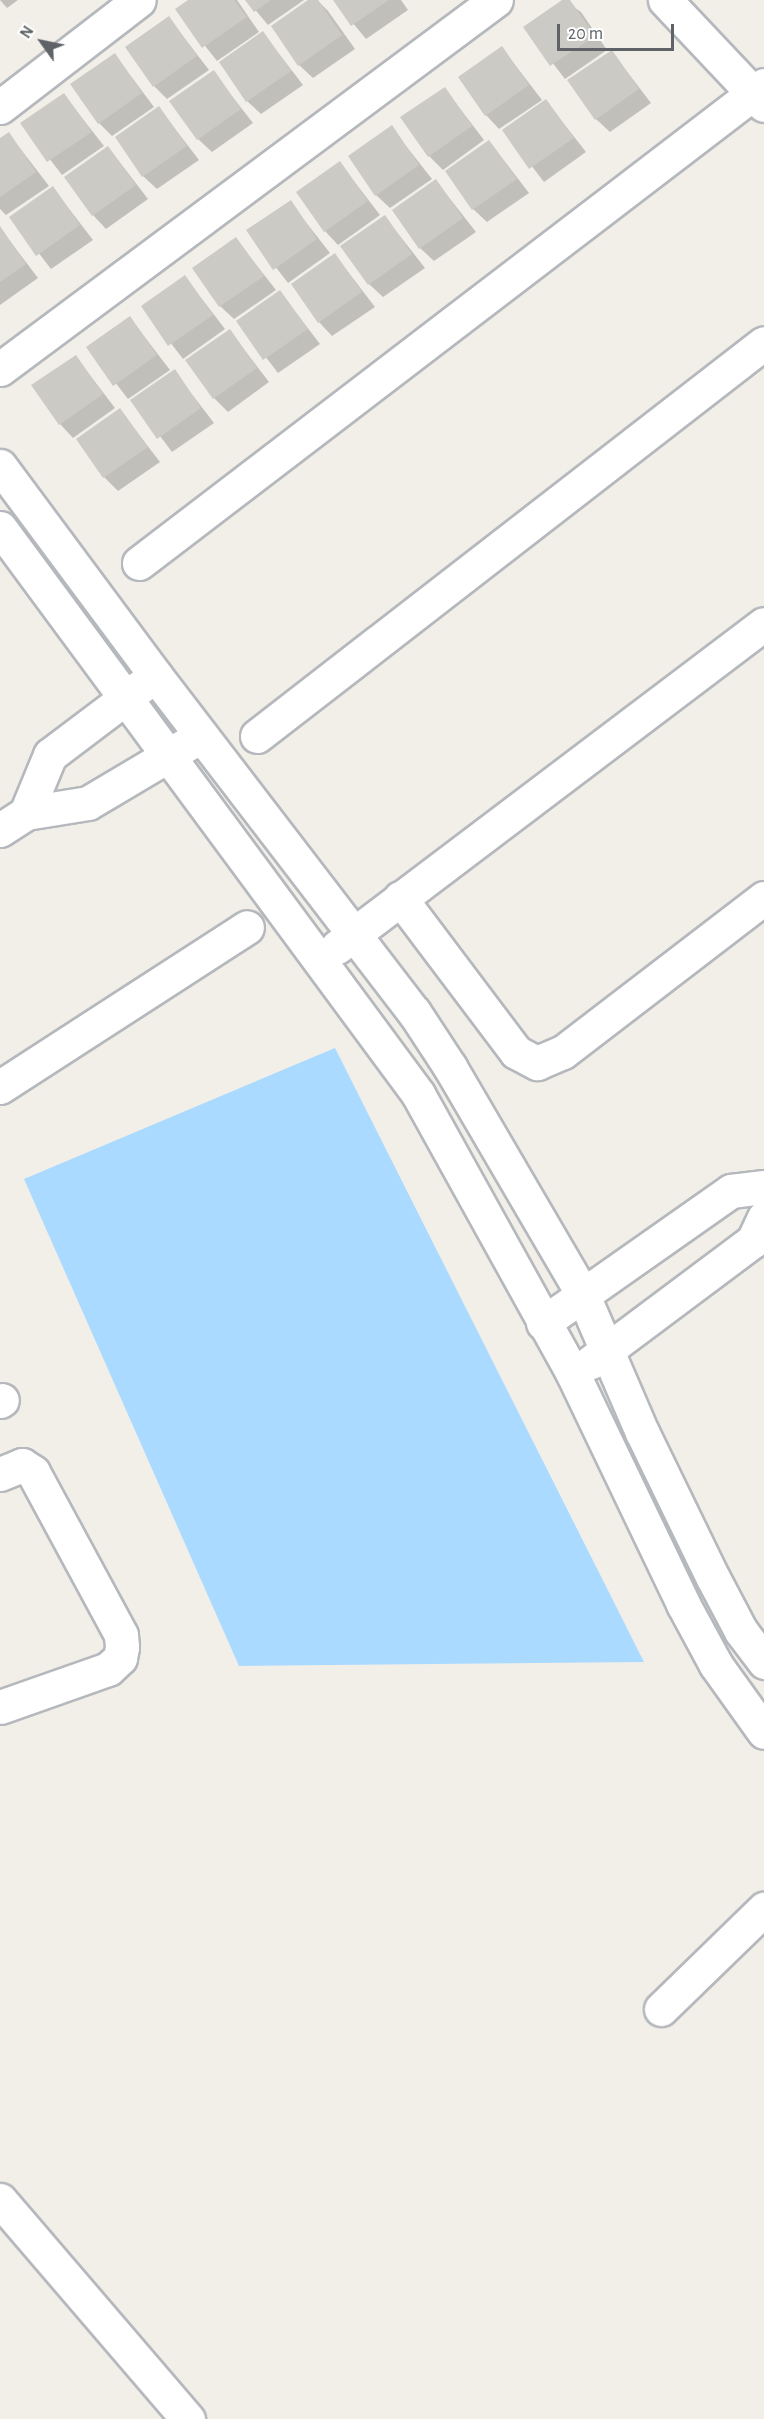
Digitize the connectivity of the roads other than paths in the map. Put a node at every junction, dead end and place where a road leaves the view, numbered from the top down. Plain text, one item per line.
1 (139, 0) edge
2 (496, 0) edge
3 (664, 0) edge
4 (761, 95) edge
5 (0, 107) edge
6 (764, 342) edge
7 (0, 369) edge
8 (0, 466) edge
9 (0, 528) edge
10 (139, 563) dead end
11 (764, 624) edge
12 (155, 675) junction
13 (128, 697) junction
14 (202, 734) junction
15 (257, 736) dead end
16 (170, 756) junction
17 (13, 822) edge
18 (400, 898) junction
19 (764, 898) edge
20 (247, 927) dead end
21 (356, 934) junction
22 (321, 958) junction
23 (0, 1087) edge
24 (764, 1187) edge
25 (764, 1217) edge
26 (582, 1293) junction
27 (543, 1323) junction
28 (609, 1350) junction
29 (573, 1374) junction
30 (0, 1474) edge
31 (764, 1662) edge
32 (0, 1707) edge
33 (764, 1732) edge
34 (764, 1909) edge
35 (661, 2009) dead end
36 (0, 2200) edge
37 (188, 2419) edge

1 - 5 street
2 - 7 street
3 - 4 street
4 - 10 street
6 - 15 street
8 - 12 street
9 - 13 street
11 - 18 street
12 - 13 street
12 - 14 street
13 - 16 street
13 - 17 street
14 - 16 street
14 - 21 street
16 - 17 street
16 - 22 street
18 - 19 street
18 - 21 street
20 - 23 street
21 - 22 street
21 - 26 street
22 - 27 street
24 - 26 street
25 - 28 street
26 - 27 street
26 - 28 street
27 - 29 street
28 - 29 street
28 - 31 street
29 - 33 street
30 - 32 street
34 - 35 street
36 - 37 street

